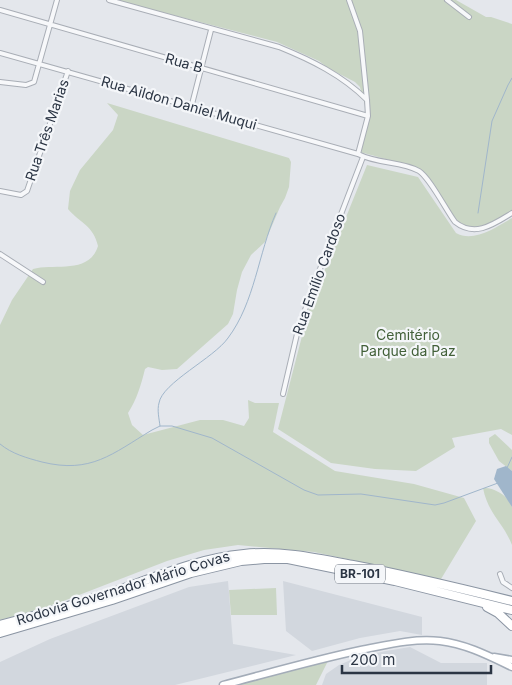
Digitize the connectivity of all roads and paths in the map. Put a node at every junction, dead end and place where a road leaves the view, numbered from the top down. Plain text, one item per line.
1 (58, 0) edge
2 (110, 0) edge
3 (128, 0) edge
4 (349, 0) edge
5 (447, 0) edge
6 (131, 6) junction
7 (0, 10) edge
8 (469, 17) dead end
9 (50, 24) junction
10 (211, 30) junction
11 (0, 53) edge
12 (39, 64) junction
13 (201, 68) junction
14 (68, 71) junction
15 (0, 82) edge
16 (367, 100) junction
17 (191, 108) junction
18 (368, 116) junction
19 (358, 154) junction
20 (363, 156) junction
21 (0, 191) edge
22 (512, 213) edge
23 (0, 254) edge
24 (44, 282) dead end
25 (283, 394) dead end
26 (500, 574) dead end
27 (512, 588) edge
28 (512, 601) edge
29 (477, 602) junction
30 (510, 608) edge
31 (510, 624) edge
32 (0, 625) edge
33 (0, 633) edge
34 (489, 656) junction
35 (512, 660) edge
36 (512, 667) edge
37 (223, 685) edge

1 - 9 street
2 - 6 street
3 - 6 street
4 - 16 street
5 - 8 street
6 - 10 street
7 - 9 street, Rua B
9 - 12 street
9 - 13 street, Rua B
10 - 13 street
10 - 16 street
11 - 12 street, Rua Aildon Daniel Muqui
12 - 14 street, Rua Aildon Daniel Muqui
12 - 15 street
13 - 17 street
13 - 18 street, Rua B
14 - 17 street, Rua Aildon Daniel Muqui
14 - 21 street, Rua Três Marias
16 - 18 street
17 - 19 street, Rua Aildon Daniel Muqui
18 - 19 street
19 - 20 street, Rua Aildon Daniel Muqui
20 - 22 street, Rua Aildon Daniel Muqui
20 - 25 street, Rua Emílio Cardoso
23 - 24 street
26 - 27 street
28 - 32 highway, Rodovia Governador Mário Covas / BR-101
29 - 30 highway, Rodovia Governador Mário Covas / BR-101
29 - 31 highway
29 - 33 highway, Rodovia Governador Mário Covas / BR-101
30 - 31 highway
34 - 35 main road
34 - 36 main road
34 - 37 main road

